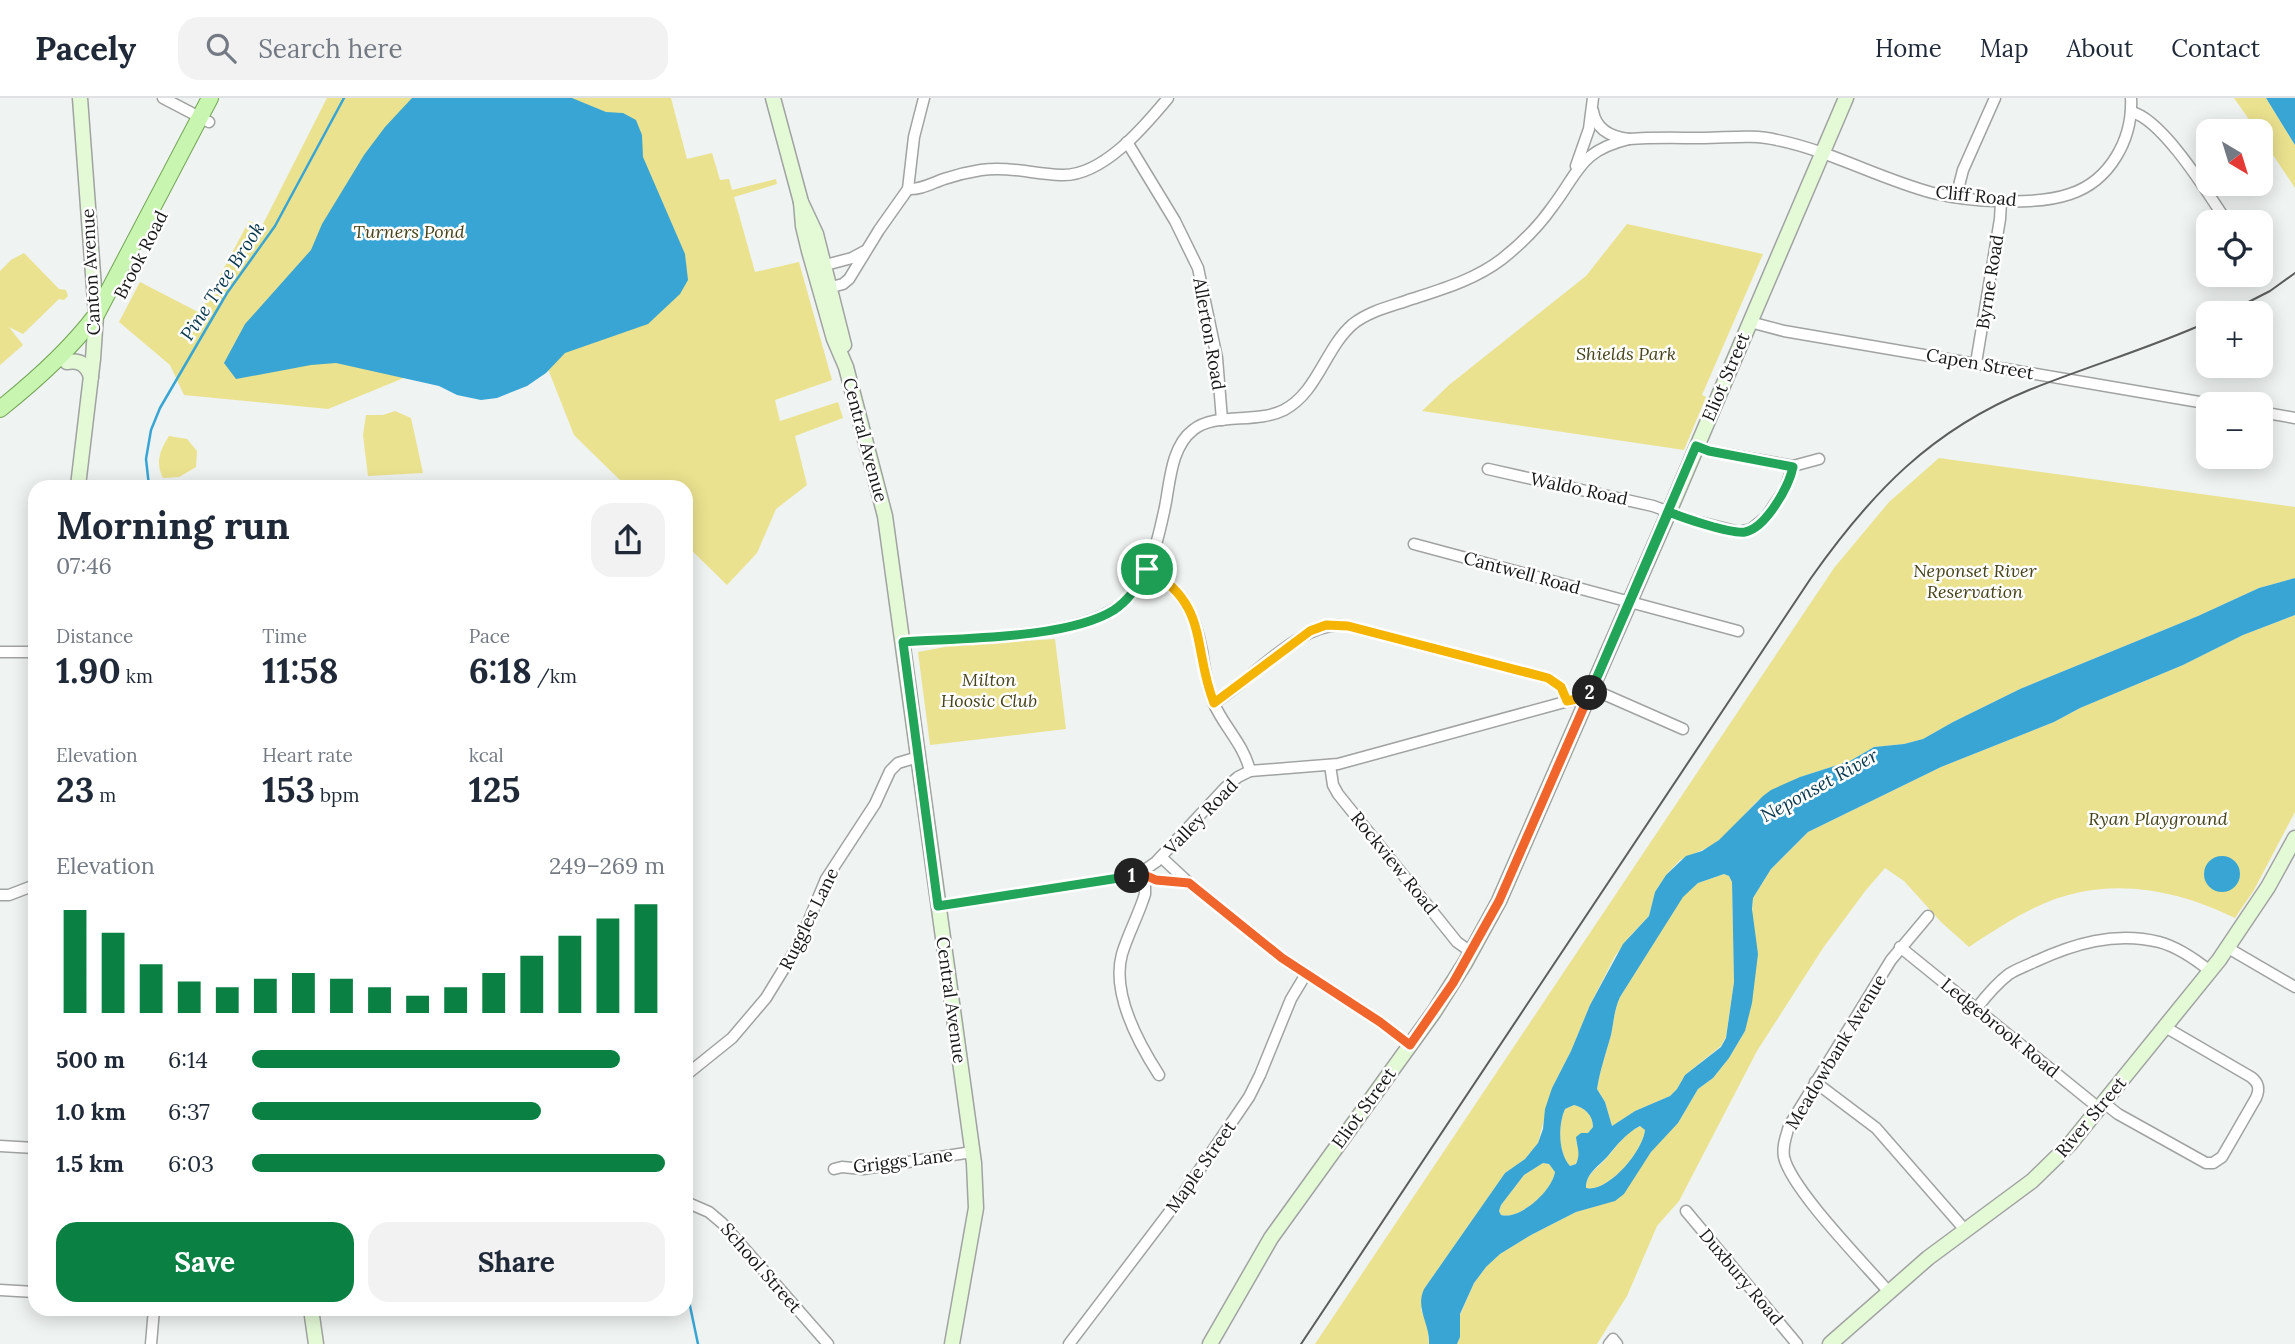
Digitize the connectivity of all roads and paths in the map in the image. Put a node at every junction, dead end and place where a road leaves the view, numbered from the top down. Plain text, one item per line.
1 (80, 98) edge
2 (163, 98) edge
3 (210, 98) edge
4 (222, 98) edge
5 (773, 98) edge
6 (925, 98) edge
7 (1168, 98) edge
8 (1593, 98) edge
9 (1846, 98) edge
10 (1995, 98) edge
11 (2131, 98) edge
12 (1593, 111) junction
13 (2131, 112) junction
14 (205, 120) junction
15 (1629, 139) junction
16 (1127, 142) junction
17 (1822, 154) junction
18 (1573, 174) junction
19 (908, 189) junction
20 (1956, 197) junction
21 (2001, 201) junction
22 (2218, 210) edge
23 (865, 251) junction
24 (819, 267) junction
25 (825, 289) junction
26 (96, 315) junction
27 (1750, 322) junction
28 (96, 332) junction
29 (66, 362) junction
30 (1976, 363) junction
31 (91, 377) junction
32 (29, 386) junction
33 (2196, 401) edge
34 (0, 409) edge
35 (2273, 414) edge
36 (2295, 418) edge
37 (1222, 420) junction
38 (1696, 446) junction
39 (1819, 459) dead end
40 (1793, 467) junction
41 (1488, 469) dead end
42 (79, 480) edge
43 (1669, 512) junction
44 (1414, 544) dead end
45 (1147, 569) junction
46 (1629, 602) junction
47 (1738, 631) dead end
48 (903, 642) junction
49 (0, 652) edge
50 (28, 652) edge
51 (1589, 696) junction
52 (1567, 701) junction
53 (1214, 703) junction
54 (1683, 729) dead end
55 (918, 757) junction
56 (1330, 765) junction
57 (1250, 771) junction
58 (2295, 838) edge
59 (1161, 857) junction
60 (1140, 873) junction
61 (1189, 883) junction
62 (28, 888) edge
63 (0, 895) edge
64 (938, 906) junction
65 (1928, 916) dead end
66 (1900, 947) junction
67 (2228, 948) junction
68 (1471, 952) junction
69 (2210, 971) junction
70 (1306, 974) junction
71 (2295, 987) edge
72 (1976, 1009) junction
73 (2165, 1027) junction
74 (1410, 1045) junction
75 (693, 1069) edge
76 (1159, 1075) dead end
77 (1815, 1082) junction
78 (2102, 1106) junction
79 (0, 1146) edge
80 (28, 1148) edge
81 (972, 1152) junction
82 (834, 1169) dead end
83 (693, 1205) edge
84 (1686, 1210) dead end
85 (1966, 1231) junction
86 (0, 1290) edge
87 (1888, 1291) junction
88 (28, 1292) edge
89 (153, 1316) edge
90 (312, 1316) edge
91 (151, 1344) edge
92 (316, 1344) edge
93 (828, 1344) edge
94 (952, 1344) edge
95 (1069, 1344) edge
96 (1210, 1344) edge
97 (1797, 1344) edge
98 (1830, 1344) edge

1 - 26 street, Canton Avenue
2 - 14 street
3 - 14 main road, Brook Road
4 - 14 main road, Brook Road
5 - 24 street, Central Avenue
6 - 19 street
7 - 16 street
8 - 12 street
9 - 17 street, Eliot Street
10 - 20 street
11 - 13 street, Cliff Road
12 - 15 street
12 - 18 street
13 - 21 street, Cliff Road
13 - 22 street
14 - 26 main road, Brook Road
14 - 28 main road, Brook Road
15 - 17 street, Cliff Road
15 - 18 street
16 - 19 street
16 - 37 street, Allerton Road
17 - 20 street, Cliff Road
17 - 27 street, Eliot Street
18 - 37 street
19 - 23 street
20 - 21 street, Cliff Road
21 - 30 street, Byrne Road
23 - 24 street
23 - 25 street
24 - 25 street, Central Avenue
25 - 48 street, Central Avenue
26 - 28 street, Canton Avenue
26 - 32 main road, Brook Road
27 - 30 street, Capen Street
27 - 38 street, Eliot Street
28 - 29 main road, Brook Road
28 - 31 street, Canton Avenue
29 - 31 street
29 - 32 main road, Brook Road
30 - 33 street, Capen Street
31 - 42 street, Canton Avenue
32 - 34 main road, Brook Road
35 - 36 street
37 - 45 street
38 - 40 street
38 - 43 street, Eliot Street
39 - 40 street
40 - 43 street, Waldo Road
41 - 43 street, Waldo Road
43 - 46 street, Eliot Street
44 - 46 street, Cantwell Road
45 - 48 street
45 - 53 street
46 - 47 street, Cantwell Road
46 - 51 street, Eliot Street
48 - 55 street, Central Avenue
49 - 50 street
51 - 52 street, Valley Road
51 - 54 street
51 - 68 street, Eliot Street
52 - 53 street
52 - 56 street, Valley Road
53 - 57 street
55 - 64 street, Central Avenue
55 - 75 street, Ruggles Lane
56 - 57 street, Valley Road
56 - 68 street, Rockview Road
57 - 59 street, Valley Road
58 - 67 street, River Street
59 - 60 street, Valley Road
59 - 61 street
60 - 61 street
60 - 64 street, Valley Road
60 - 76 street
61 - 70 street
62 - 63 street
64 - 81 street, Central Avenue
65 - 66 street, Meadowbank Avenue
66 - 72 street, Ledgebrook Road
66 - 77 street, Meadowbank Avenue
67 - 69 street, River Street
67 - 71 street
68 - 74 street, Eliot Street
69 - 72 street
69 - 73 street, River Street
70 - 74 street
70 - 95 street, Maple Street
72 - 78 street, Ledgebrook Road
73 - 78 street, River Street
73 - 78 street, Ledgebrook Road
74 - 96 street, Eliot Street
77 - 85 street
77 - 87 street, Meadowbank Avenue
78 - 85 street, River Street
79 - 80 street
81 - 82 street, Griggs Lane
81 - 94 street, Central Avenue
83 - 93 street, School Street
84 - 97 street, Duxbury Road
85 - 87 street, River Street
86 - 88 street
87 - 98 street, River Street
89 - 91 street
90 - 92 street

